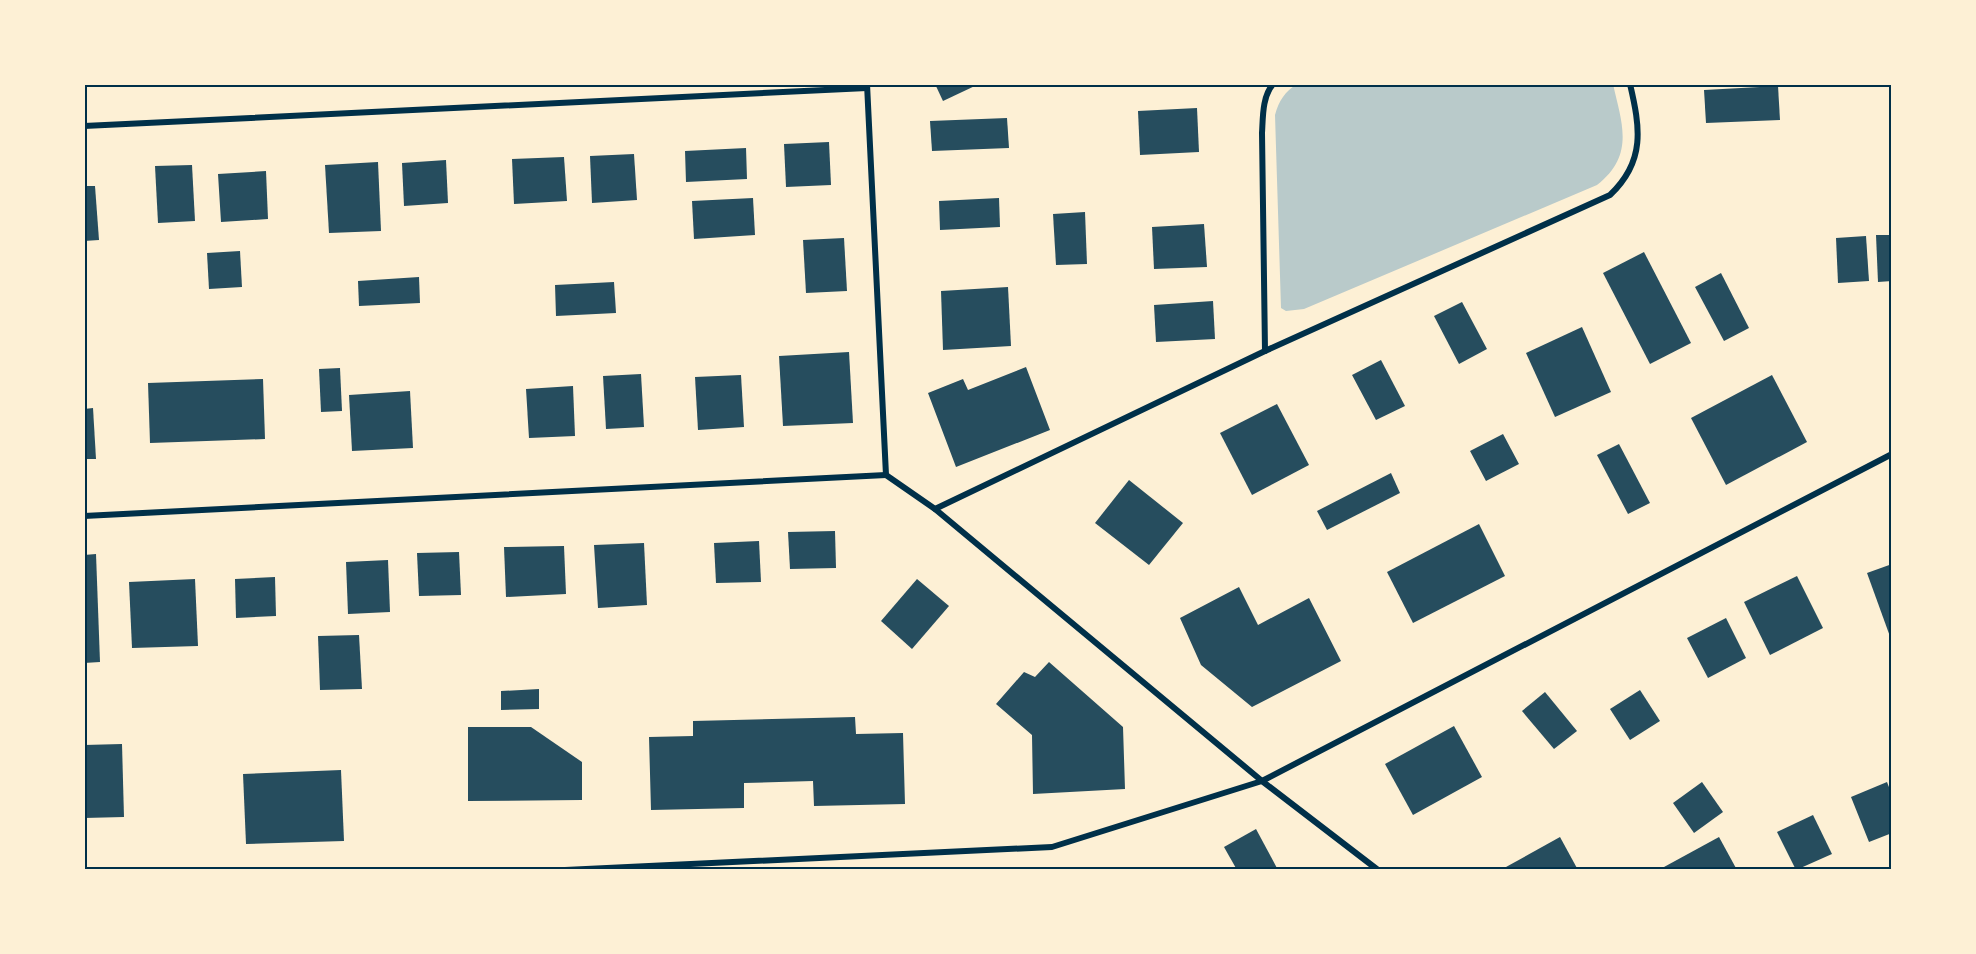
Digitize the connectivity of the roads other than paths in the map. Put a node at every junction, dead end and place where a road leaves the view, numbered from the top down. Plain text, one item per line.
1 (1273, 84) edge
2 (1630, 84) edge
3 (867, 86) edge
4 (84, 126) edge
5 (1265, 351) junction
6 (1892, 454) edge
7 (886, 475) junction
8 (935, 509) junction
9 (84, 516) edge
10 (1262, 781) junction
11 (565, 870) edge
12 (1378, 870) edge

1 - 5 street
2 - 5 street
3 - 4 street
3 - 7 street
5 - 8 street
6 - 10 street
7 - 8 street
7 - 9 street
8 - 10 street
10 - 11 street
10 - 12 street

